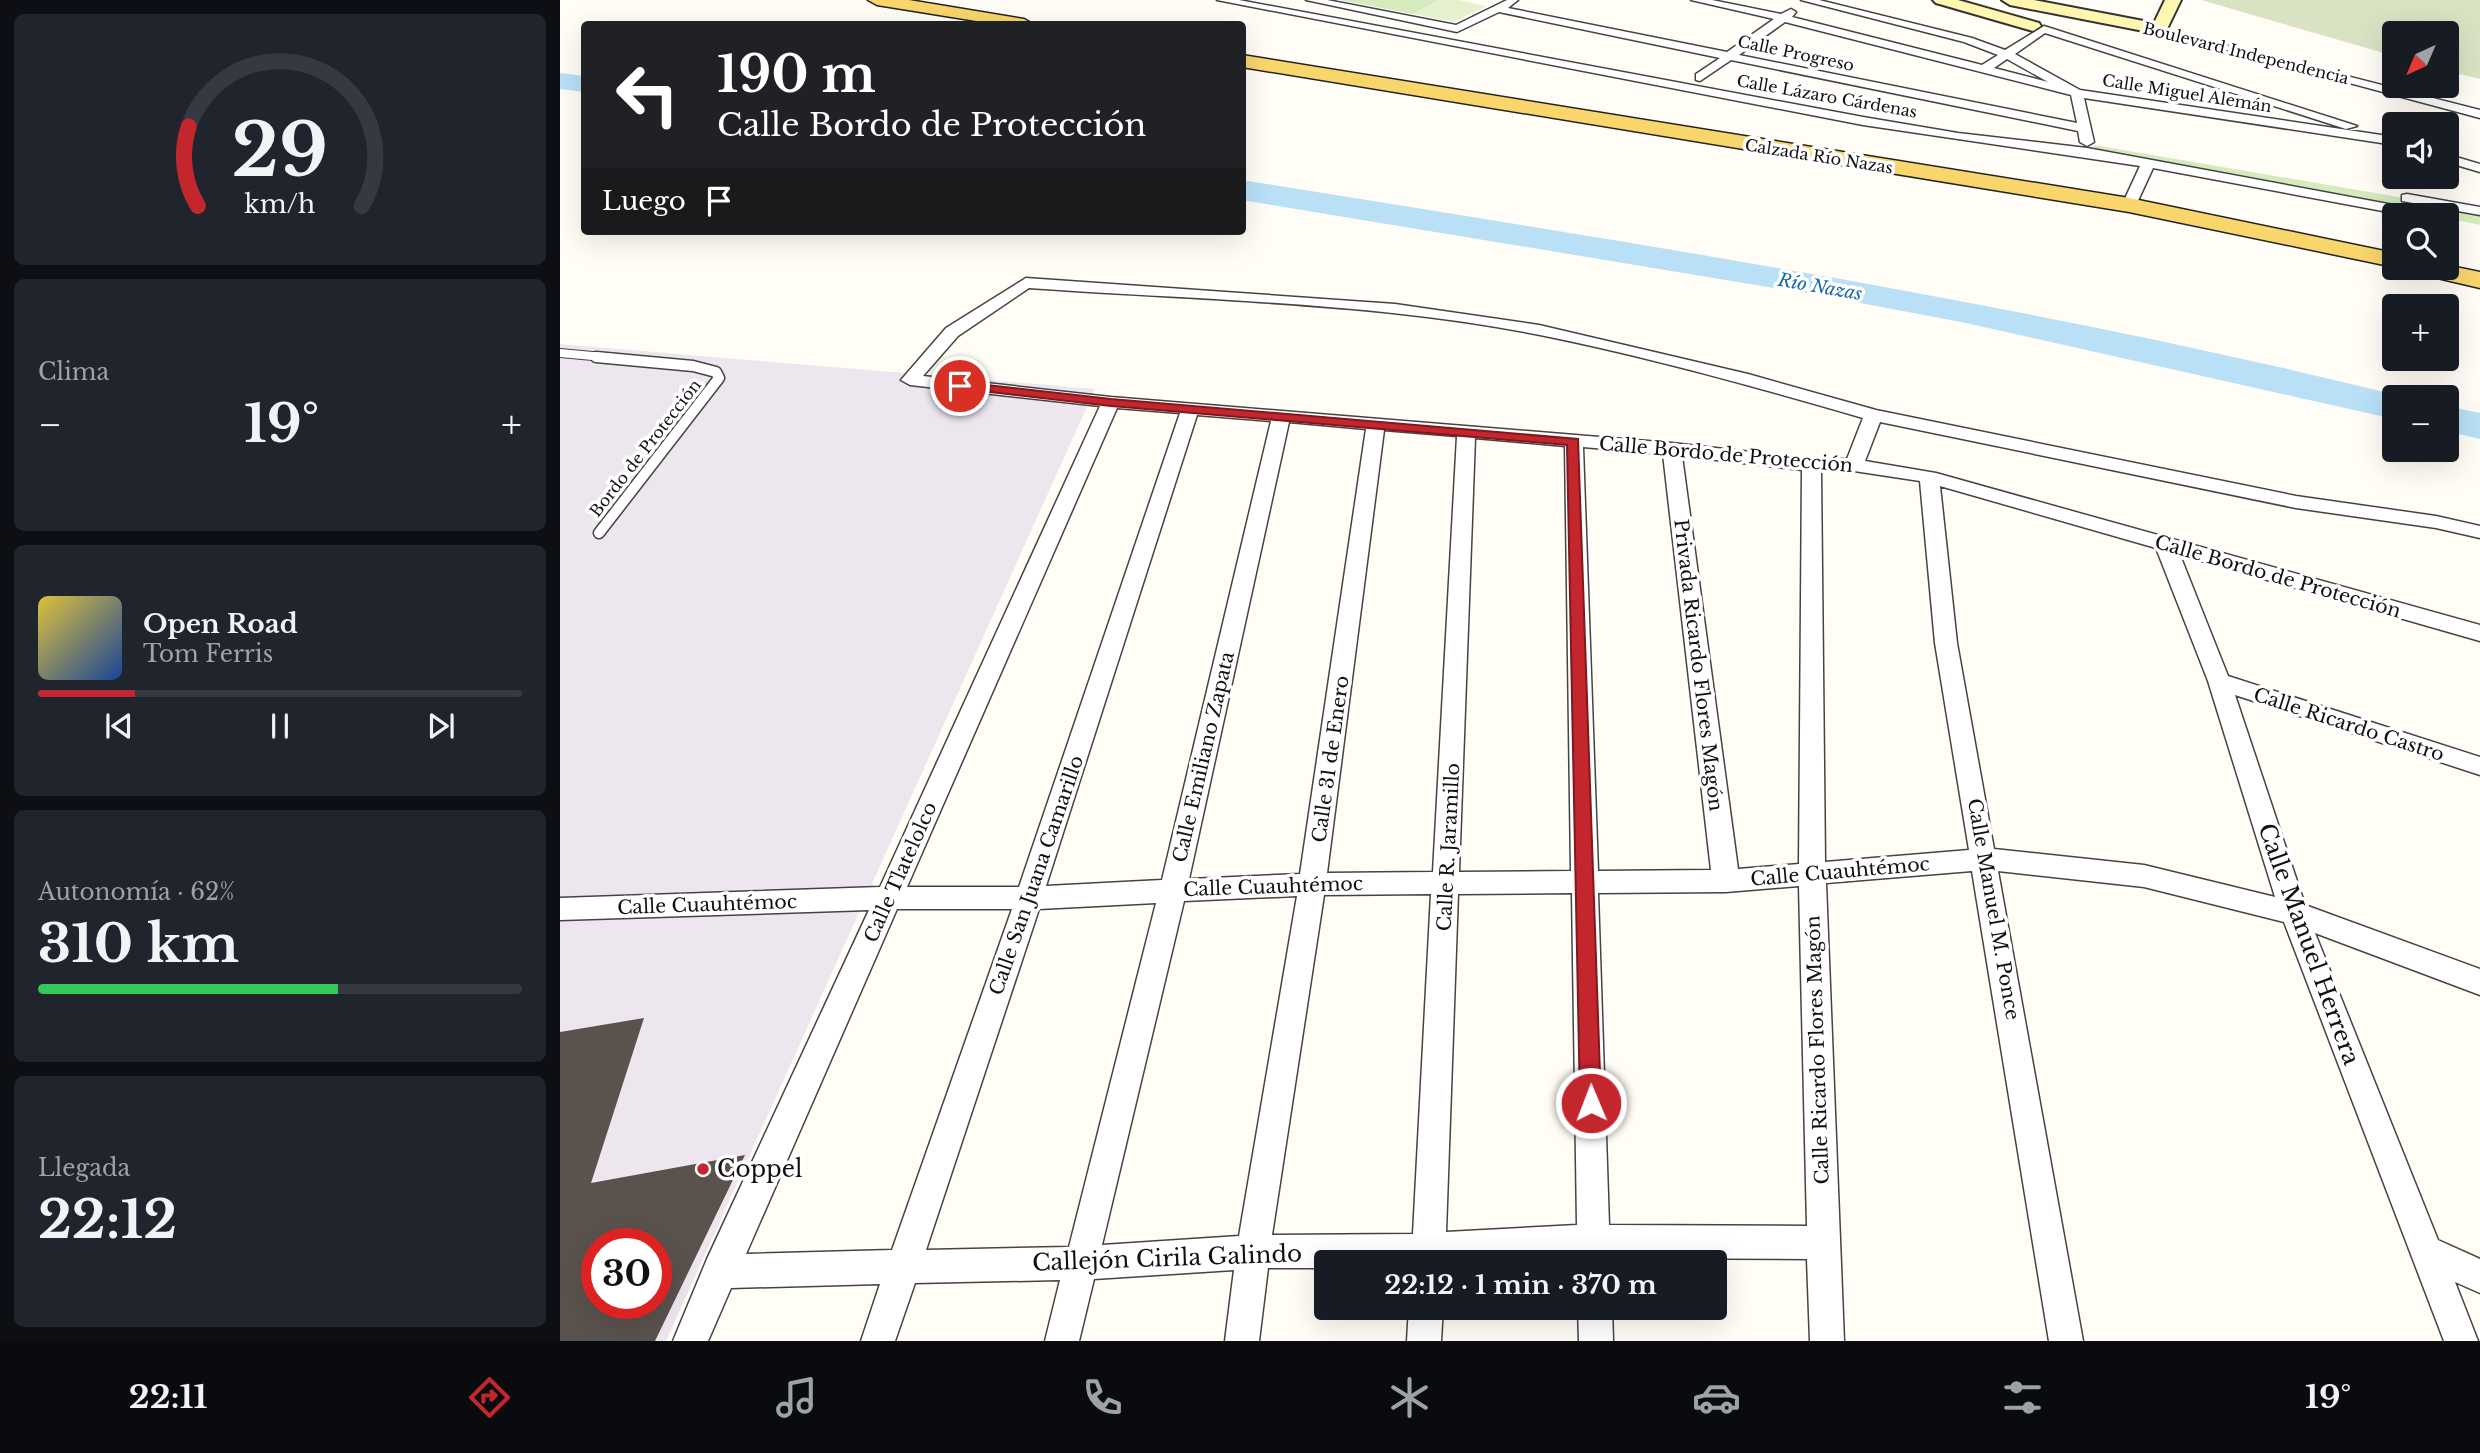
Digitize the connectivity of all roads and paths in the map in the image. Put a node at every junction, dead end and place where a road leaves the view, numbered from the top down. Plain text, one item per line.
1 (877, 0) edge
2 (1222, 0) edge
3 (1311, 0) edge
4 (1516, 0) edge
5 (1696, 0) edge
6 (1808, 0) edge
7 (1941, 0) edge
8 (2010, 0) edge
9 (2169, 1) edge
10 (1499, 9) junction
11 (2074, 14) junction
12 (1784, 18) junction
13 (1006, 21) edge
14 (1457, 29) junction
15 (2044, 29) junction
16 (2159, 29) junction
17 (1484, 34) dead end
18 (1578, 53) dead end
19 (2006, 54) junction
20 (1729, 57) junction
21 (1246, 62) edge
22 (1983, 71) junction
23 (1700, 78) junction
24 (2077, 93) junction
25 (1993, 111) junction
26 (2480, 114) edge
27 (1985, 132) junction
28 (2382, 138) edge
29 (2382, 140) edge
30 (2087, 141) junction
31 (2038, 146) junction
32 (2459, 162) edge
33 (2148, 164) junction
34 (2480, 168) edge
35 (2129, 205) junction
36 (2382, 207) edge
37 (2480, 211) edge
38 (2459, 221) edge
39 (2480, 225) edge
40 (2382, 258) edge
41 (2459, 275) edge
42 (2480, 280) edge
43 (560, 353) edge
44 (1111, 402) junction
45 (1190, 409) junction
46 (1873, 415) junction
47 (1281, 417) junction
48 (1376, 425) junction
49 (1466, 433) junction
50 (1574, 442) junction
51 (1672, 449) junction
52 (1812, 465) junction
53 (1854, 465) junction
54 (1929, 477) junction
55 (599, 533) dead end
56 (2480, 533) edge
57 (2165, 544) junction
58 (2480, 633) edge
59 (2219, 681) junction
60 (2480, 766) edge
61 (1986, 859) junction
62 (1811, 874) junction
63 (1447, 881) junction
64 (1726, 881) junction
65 (1586, 882) junction
66 (1312, 884) junction
67 (1173, 890) junction
68 (888, 898) junction
69 (1029, 898) junction
70 (560, 909) edge
71 (2294, 913) junction
72 (2480, 982) edge
73 (1824, 1243) junction
74 (1428, 1250) edge
75 (1594, 1250) edge
76 (1623, 1250) edge
77 (2426, 1251) junction
78 (1253, 1252) junction
79 (1314, 1253) edge
80 (1081, 1263) junction
81 (902, 1266) junction
82 (719, 1271) junction
83 (2480, 1276) edge
84 (1425, 1320) edge
85 (1595, 1320) edge
86 (690, 1341) edge
87 (878, 1341) edge
88 (1062, 1341) edge
89 (1242, 1341) edge
90 (1424, 1341) edge
91 (1596, 1341) edge
92 (1828, 1341) edge
93 (2066, 1341) edge
94 (2461, 1341) edge

1 - 13 main road
2 - 31 street, Calle Lázaro Cárdenas
3 - 14 street
4 - 10 street
5 - 12 street, Calle Miguel Alemán
6 - 12 street
6 - 19 street
7 - 15 street, Boulevard Independencia
8 - 11 street, Boulevard Independencia
9 - 16 street
10 - 14 street
10 - 20 street, Calle Progreso
11 - 15 street
11 - 16 street, Boulevard Independencia
12 - 20 street
12 - 22 street, Calle Miguel Alemán
14 - 17 street
15 - 19 street
15 - 28 street, Boulevard Independencia
16 - 26 street, Boulevard Independencia
18 - 23 street
19 - 22 street
19 - 24 street
20 - 23 street
20 - 25 street, Calle Progreso
21 - 35 main road, Calzada Río Nazas
22 - 24 street, Calle Miguel Alemán
22 - 25 street
23 - 27 street
24 - 29 street, Calle Miguel Alemán
24 - 30 street
25 - 27 street
25 - 30 street, Calle Progreso
27 - 31 street
30 - 31 street, Calle Lázaro Cárdenas
30 - 33 street, Calle Lázaro Cárdenas
30 - 37 street
32 - 34 street
33 - 35 street
33 - 36 street, Calle Lázaro Cárdenas
35 - 40 main road, Calzada Río Nazas
38 - 39 street
41 - 42 main road
43 - 55 lane, Bordo de Protección
44 - 45 street, Calle Bordo de Protección
44 - 46 street, Calle Bordo de Protección
44 - 68 street, Calle Tlatelolco
45 - 47 street, Calle Bordo de Protección
45 - 69 street, Calle San Juana Camarillo
46 - 53 street
46 - 56 street
47 - 48 street, Calle Bordo de Protección
47 - 67 street, Calle Emiliano Zapata
48 - 49 street, Calle Bordo de Protección
48 - 66 street, Calle 31 de Enero
49 - 50 street, Calle Bordo de Protección
49 - 63 street, Calle R. Jaramillo
50 - 51 street, Calle Bordo de Protección
50 - 65 street
51 - 52 street, Calle Bordo de Protección
51 - 64 street, Privada Ricardo Flores Magón
52 - 53 street, Calle Bordo de Protección
52 - 62 street, Calle Ricardo Flores Magón
53 - 54 street, Calle Bordo de Protección
54 - 57 street, Calle Bordo de Protección
54 - 61 street, Calle Manuel M. Ponce
57 - 58 street, Calle Bordo de Protección
57 - 59 street, Calle Manuel Herrera
59 - 60 street, Calle Ricardo Castro
59 - 71 street, Calle Manuel Herrera
61 - 62 street, Calle Cuauhtémoc
61 - 71 street, Calle Cuauhtémoc
61 - 93 street, Calle Manuel M. Ponce
62 - 64 street, Calle Cuauhtémoc
62 - 73 street, Calle Ricardo Flores Magón
63 - 65 street, Calle Cuauhtémoc
63 - 66 street, Calle Cuauhtémoc
63 - 74 street, Calle R. Jaramillo
64 - 65 street, Calle Cuauhtémoc
65 - 75 street
66 - 67 street, Calle Cuauhtémoc
66 - 78 street, Calle 31 de Enero
67 - 69 street, Calle Cuauhtémoc
67 - 80 street, Calle Emiliano Zapata
68 - 69 street, Calle Cuauhtémoc
68 - 70 street, Calle Cuauhtémoc
68 - 82 street, Calle Tlatelolco
69 - 81 street, Calle San Juana Camarillo
71 - 72 street, Calle Cuauhtémoc
71 - 77 street, Calle Manuel Herrera
73 - 76 street, Callejón Cirila Galindo
73 - 92 street, Calle Ricardo Flores Magón
77 - 83 street
77 - 94 street, Calle Manuel Herrera
78 - 79 street, Callejón Cirila Galindo
78 - 80 street, Callejón Cirila Galindo
78 - 89 street, Calle 31 de Enero
80 - 81 street, Callejón Cirila Galindo
80 - 88 street, Calle Emiliano Zapata
81 - 82 street, Callejón Cirila Galindo
81 - 87 street, Calle San Juana Camarillo
82 - 86 street, Calle Tlatelolco
84 - 90 street
85 - 91 street

